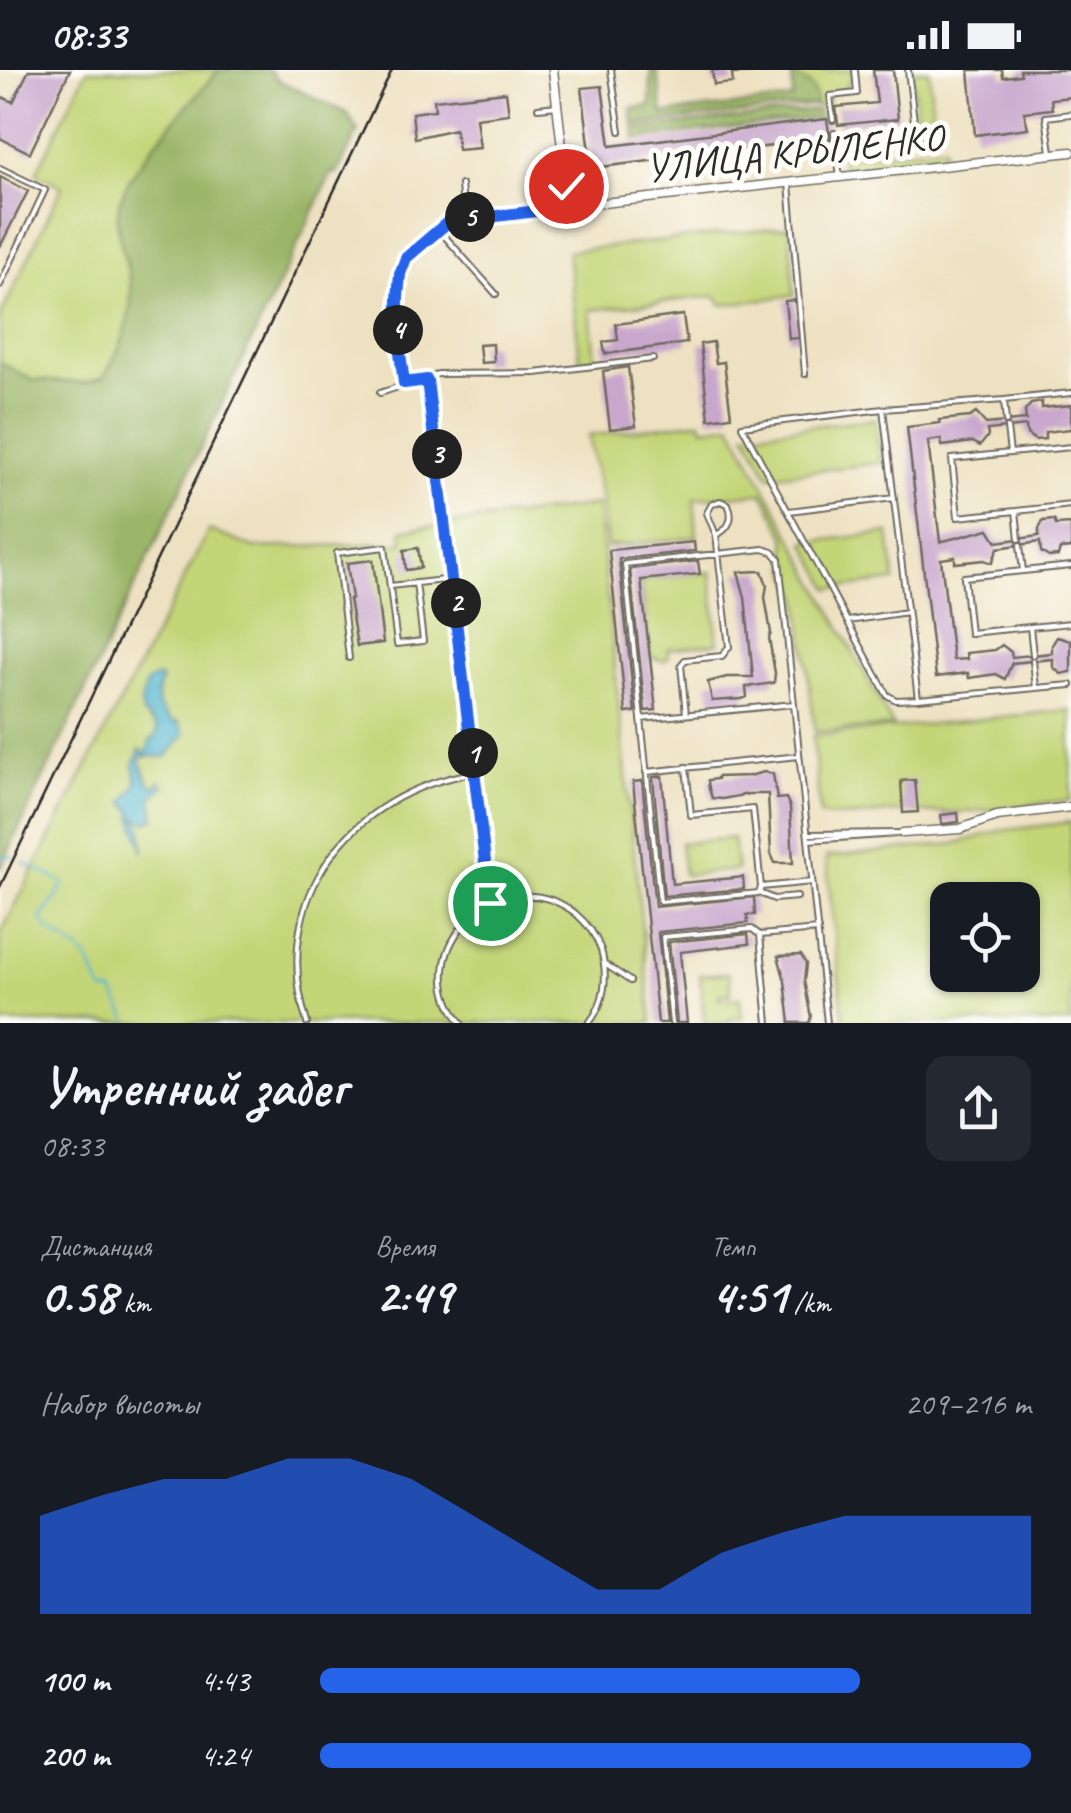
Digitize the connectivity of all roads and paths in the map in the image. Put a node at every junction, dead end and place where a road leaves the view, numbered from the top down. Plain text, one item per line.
1 (553, 70) edge
2 (611, 70) edge
3 (855, 70) edge
4 (908, 70) edge
5 (557, 106) junction
6 (538, 108) dead end
7 (1071, 114) edge
8 (833, 120) dead end
9 (620, 131) dead end
10 (834, 133) dead end
11 (836, 148) junction
12 (1071, 152) edge
13 (1051, 154) junction
14 (0, 168) edge
15 (840, 178) junction
16 (789, 183) junction
17 (461, 185) dead end
18 (569, 207) junction
19 (464, 218) junction
20 (440, 230) junction
21 (0, 285) edge
22 (496, 294) dead end
23 (653, 360) dead end
24 (805, 374) dead end
25 (427, 380) junction
26 (404, 383) junction
27 (1071, 393) edge
28 (380, 394) dead end
29 (1004, 400) junction
30 (884, 409) junction
31 (1071, 447) edge
32 (1010, 454) junction
33 (894, 498) junction
34 (1071, 506) edge
35 (788, 511) junction
36 (1016, 511) junction
37 (716, 535) junction
38 (719, 555) junction
39 (1071, 566) edge
40 (1023, 571) junction
41 (453, 578) junction
42 (416, 583) junction
43 (390, 586) junction
44 (908, 612) junction
45 (848, 621) junction
46 (1071, 622) edge
47 (1030, 627) junction
48 (356, 638) dead end
49 (347, 640) junction
50 (349, 658) dead end
51 (1071, 685) edge
52 (1036, 688) junction
53 (918, 700) junction
54 (794, 704) junction
55 (686, 714) junction
56 (640, 719) junction
57 (798, 756) junction
58 (686, 767) junction
59 (646, 772) junction
60 (476, 773) junction
61 (1071, 807) edge
62 (904, 832) joint
63 (808, 837) junction
64 (812, 882) junction
65 (760, 890) junction
66 (797, 897) dead end
67 (490, 903) junction
68 (818, 930) junction
69 (760, 936) junction
70 (605, 964) junction
71 (630, 982) dead end
72 (307, 1023) edge
73 (460, 1023) edge
74 (590, 1023) edge
75 (672, 1023) edge
76 (768, 1023) edge
77 (827, 1023) edge

1 - 5 street
2 - 9 lane
3 - 8 lane
4 - 11 lane
5 - 6 lane
5 - 18 street
7 - 13 lane
10 - 11 lane
11 - 15 lane
12 - 13 street, УЛИЦА КРЫЛЕНКО
13 - 15 street, УЛИЦА КРЫЛЕНКО
14 - 21 lane
15 - 16 street, УЛИЦА КРЫЛЕНКО
16 - 18 street, УЛИЦА КРЫЛЕНКО
16 - 24 lane
17 - 19 lane
18 - 19 street, УЛИЦА КРЫЛЕНКО
19 - 20 lane
20 - 22 lane
20 - 26 lane
23 - 25 lane
25 - 26 lane
25 - 41 lane
26 - 28 lane
27 - 29 lane
29 - 30 lane
29 - 32 lane
30 - 33 lane
30 - 35 lane
31 - 32 lane
32 - 36 lane
33 - 35 lane
33 - 44 lane
34 - 36 lane
35 - 45 lane
36 - 40 lane
37 - 37 lane
37 - 38 lane
38 - 54 lane
38 - 55 lane
38 - 56 lane
39 - 40 lane
40 - 47 lane
41 - 42 lane
41 - 60 lane
42 - 43 lane
42 - 43 lane
43 - 49 lane
44 - 45 lane
44 - 53 lane
45 - 53 lane
46 - 47 lane
47 - 52 lane
48 - 49 lane
49 - 50 lane
51 - 52 lane
52 - 53 lane
54 - 55 lane
54 - 57 lane
55 - 56 lane
56 - 59 lane
57 - 58 lane
57 - 63 lane
58 - 59 lane
58 - 65 lane
59 - 65 lane
60 - 67 lane
60 - 72 lane
61 - 62 street
62 - 63 lane
63 - 64 lane
64 - 65 lane
64 - 68 lane
65 - 66 lane
67 - 70 lane
67 - 73 lane
68 - 69 lane
68 - 77 lane
69 - 75 lane
69 - 76 lane
70 - 71 lane
70 - 74 lane

